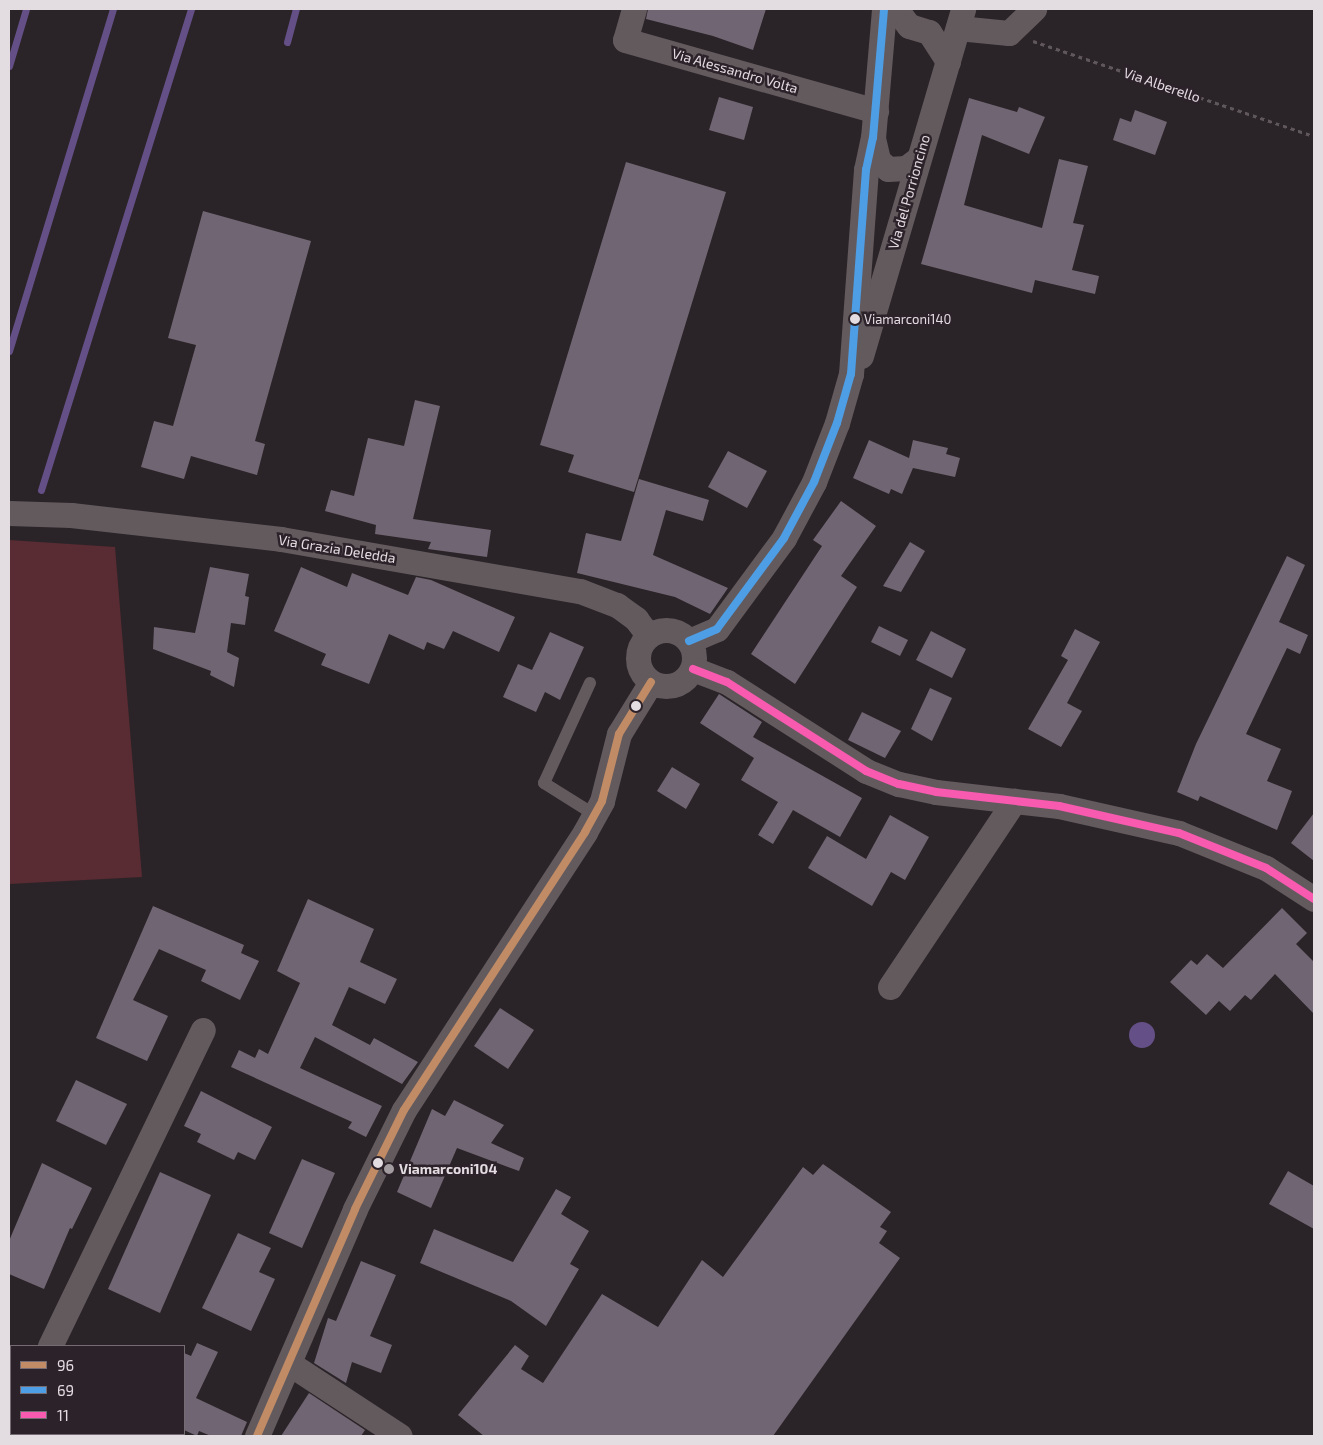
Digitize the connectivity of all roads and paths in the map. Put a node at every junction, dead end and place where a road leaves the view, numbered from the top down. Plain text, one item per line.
1 (634, 9) edge
2 (884, 9) edge
3 (1034, 9) edge
4 (960, 19) edge
5 (912, 22) edge
6 (1009, 33) junction
7 (882, 44) junction
8 (948, 60) junction
9 (876, 110) junction
10 (1314, 136) edge
11 (873, 138) junction
12 (918, 159) junction
13 (851, 374) junction
14 (9, 513) edge
15 (649, 636) junction
16 (689, 641) junction
17 (693, 669) junction
18 (651, 682) junction
19 (590, 683) dead end
20 (1014, 801) junction
21 (595, 816) junction
22 (1314, 900) edge
23 (890, 987) dead end
24 (203, 1030) dead end
25 (50, 1345) edge
26 (290, 1364) junction
27 (257, 1436) edge
28 (400, 1436) edge

1 - 9 street, Via Alessandro Volta
2 - 7 street
3 - 6 street
4 - 5 street
4 - 6 street
4 - 8 street, Via del Porrioncino
5 - 7 street
5 - 8 street
6 - 10 path, Via Alberello
7 - 9 street
8 - 12 street, Via del Porrioncino
9 - 11 street
11 - 12 street
11 - 13 street
12 - 13 street, Via del Porrioncino
13 - 16 street
14 - 15 street, Via Grazia Deledda
15 - 16 street
15 - 18 street
16 - 17 street
17 - 18 street
17 - 20 street
18 - 21 street
19 - 21 lane
20 - 22 street
20 - 23 street
21 - 26 street
24 - 25 street
26 - 27 street
26 - 28 street

